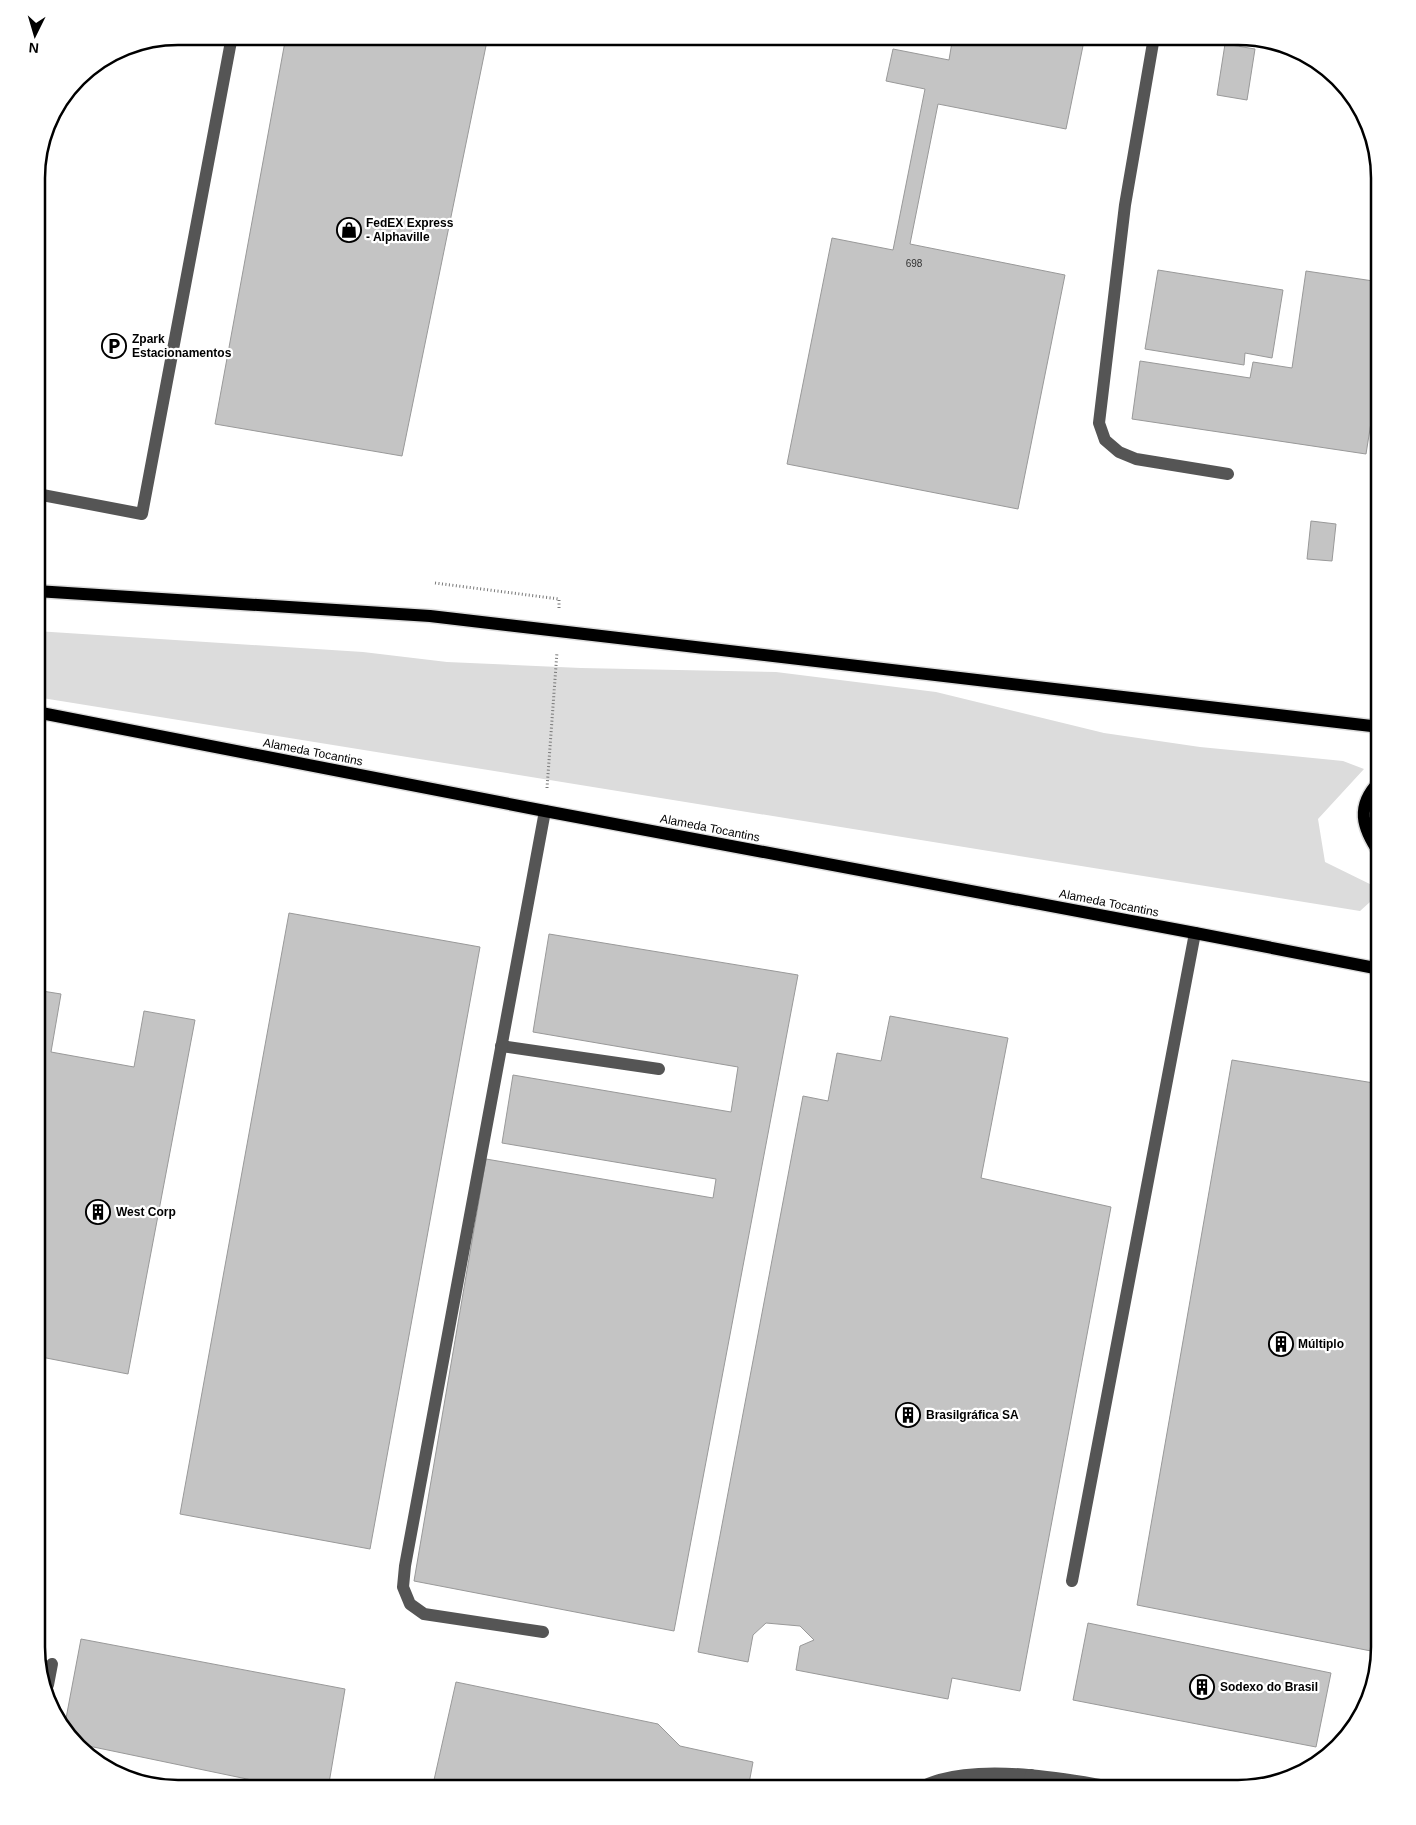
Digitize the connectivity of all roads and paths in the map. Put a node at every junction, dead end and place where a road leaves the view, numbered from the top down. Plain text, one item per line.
1 (230, 45) edge
2 (1152, 45) edge
3 (1228, 474) dead end
4 (45, 496) edge
5 (45, 592) edge
6 (554, 678) dead end
7 (45, 714) edge
8 (1371, 726) edge
9 (1371, 792) edge
10 (545, 811) junction
11 (1371, 840) edge
12 (1195, 933) junction
13 (1371, 967) edge
14 (501, 1046) junction
15 (659, 1069) dead end
16 (1072, 1581) dead end
17 (543, 1632) dead end
18 (52, 1664) dead end
19 (49, 1679) edge
20 (1031, 1775) junction
21 (939, 1780) edge
22 (1030, 1780) edge
23 (1064, 1780) edge

1 - 4 street
2 - 3 street
5 - 8 main road
6 - 10 path
7 - 10 main road, Alameda Tocantins
9 - 11 main road
10 - 12 main road, Alameda Tocantins
10 - 14 street
12 - 13 main road, Alameda Tocantins
12 - 16 street
14 - 15 street
14 - 17 street
18 - 19 street
20 - 21 street
20 - 22 street
20 - 23 street

